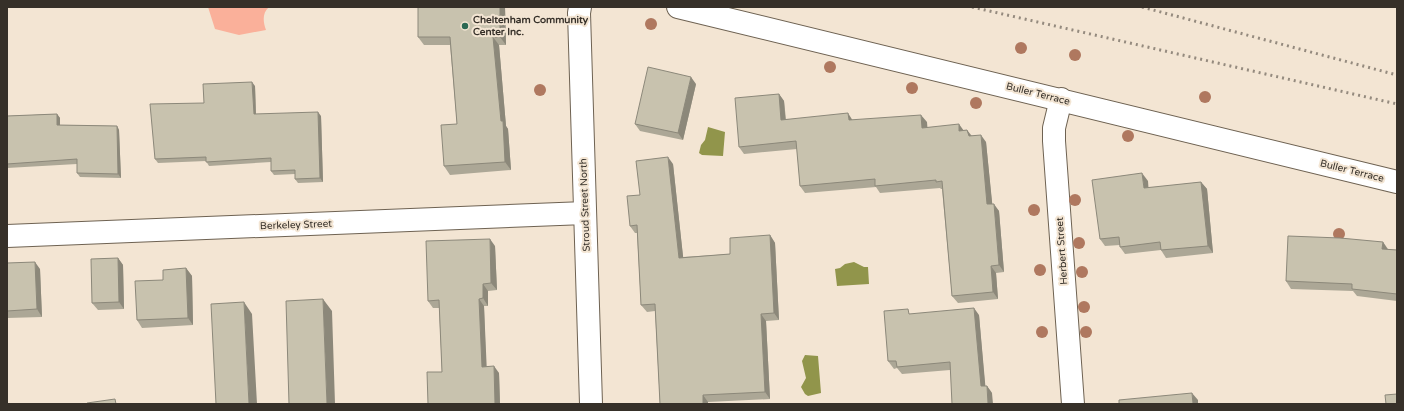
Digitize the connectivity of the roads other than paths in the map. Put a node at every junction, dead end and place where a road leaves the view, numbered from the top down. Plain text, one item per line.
1 (580, 7) edge
2 (678, 7) edge
3 (1061, 100) junction
4 (1397, 182) edge
5 (585, 213) junction
6 (7, 236) edge
7 (591, 404) edge
8 (1073, 404) edge

1 - 5 street, Stroud Street North
2 - 3 street, Buller Terrace
3 - 4 street, Buller Terrace
3 - 8 street, Herbert Street
5 - 6 street, Berkeley Street
5 - 7 street, Stroud Street North

